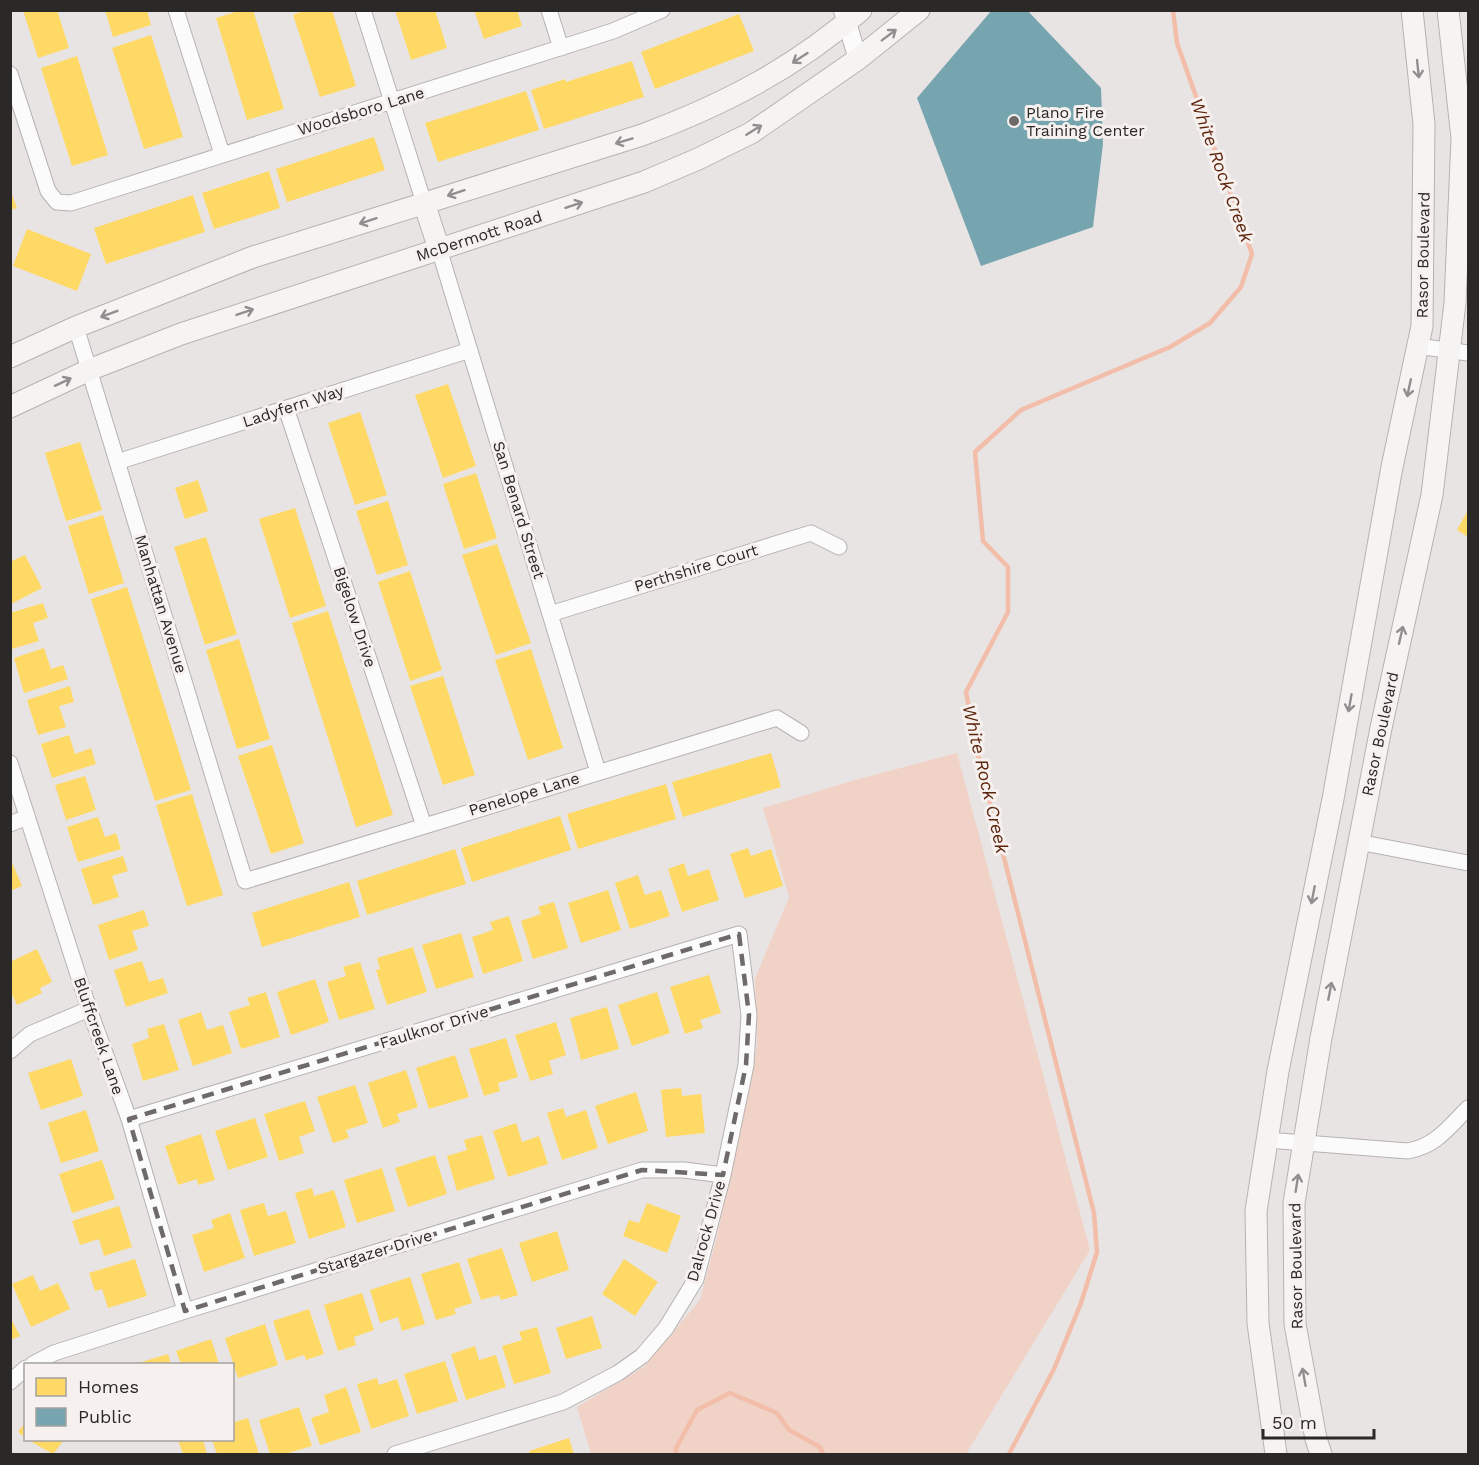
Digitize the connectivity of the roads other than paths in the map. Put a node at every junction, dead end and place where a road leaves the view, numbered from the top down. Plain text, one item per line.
1 (176, 10) edge
2 (363, 10) edge
3 (549, 10) edge
4 (662, 10) edge
5 (919, 10) edge
6 (1412, 10) edge
7 (1448, 10) edge
8 (850, 15) edge
9 (561, 48) junction
10 (858, 59) junction
11 (10, 74) edge
12 (392, 101) junction
13 (222, 154) junction
14 (424, 203) junction
15 (439, 249) junction
16 (76, 327) junction
17 (1417, 346) junction
18 (470, 350) junction
19 (1459, 351) edge
20 (10, 357) edge
21 (89, 370) junction
22 (10, 407) edge
23 (286, 408) junction
24 (117, 462) junction
25 (839, 547) dead end
26 (550, 614) junction
27 (801, 733) dead end
28 (10, 763) edge
29 (598, 772) junction
30 (27, 817) junction
31 (10, 824) edge
32 (424, 826) junction
33 (1358, 842) junction
34 (1468, 863) edge
35 (245, 881) joint
36 (739, 934) joint
37 (89, 1009) junction
38 (10, 1051) edge
39 (1468, 1108) edge
40 (129, 1119) junction
41 (1267, 1140) junction
42 (1304, 1144) junction
43 (723, 1175) junction
44 (185, 1311) junction
45 (36, 1363) edge
46 (24, 1370) edge
47 (10, 1382) edge
48 (395, 1455) edge
49 (1276, 1455) edge
50 (1321, 1455) edge

1 - 13 street
2 - 12 street
3 - 9 street
4 - 9 street, Woodsboro Lane
10 -> 5 main road, McDermott Road
6 -> 17 main road, Rasor Boulevard
7 - 19 main road, Rasor Boulevard
8 - 10 street
8 -> 14 main road
9 - 12 street, Woodsboro Lane
15 -> 10 main road, McDermott Road
11 - 13 street, Woodsboro Lane
12 - 13 street, Woodsboro Lane
12 - 14 street
14 - 15 main road
14 -> 16 main road
15 - 18 street, San Benard Street
21 -> 15 main road, McDermott Road
16 - 20 main road
16 - 21 street, Manhattan Avenue
17 - 19 street
17 -> 41 main road, Rasor Boulevard
18 - 23 street, Ladyfern Way
18 - 26 street, San Benard Street
33 -> 19 main road, Rasor Boulevard
22 -> 21 main road, McDermott Road
21 - 24 street, Manhattan Avenue
23 - 24 street, Ladyfern Way
23 - 32 street, Bigelow Drive
24 - 35 street, Manhattan Avenue
25 - 26 street, Perthshire Court
26 - 29 street, San Benard Street
27 - 29 street, Penelope Lane
28 - 30 street, Bluffcreek Lane
29 - 32 street, Penelope Lane
30 - 31 street
30 - 37 street, Bluffcreek Lane
32 - 35 street, Penelope Lane
33 - 34 street
42 -> 33 main road, Rasor Boulevard
36 - 40 street, Faulknor Drive
36 - 43 street, Dalrock Drive
37 - 38 street
37 - 40 street, Bluffcreek Lane
39 - 42 street
40 - 44 street, Bluffcreek Lane
41 - 42 street
41 - 49 main road, Rasor Boulevard
50 -> 42 main road, Rasor Boulevard
43 - 44 street, Stargazer Drive
43 - 48 street, Dalrock Drive
44 - 45 street, Stargazer Drive
46 - 47 street

